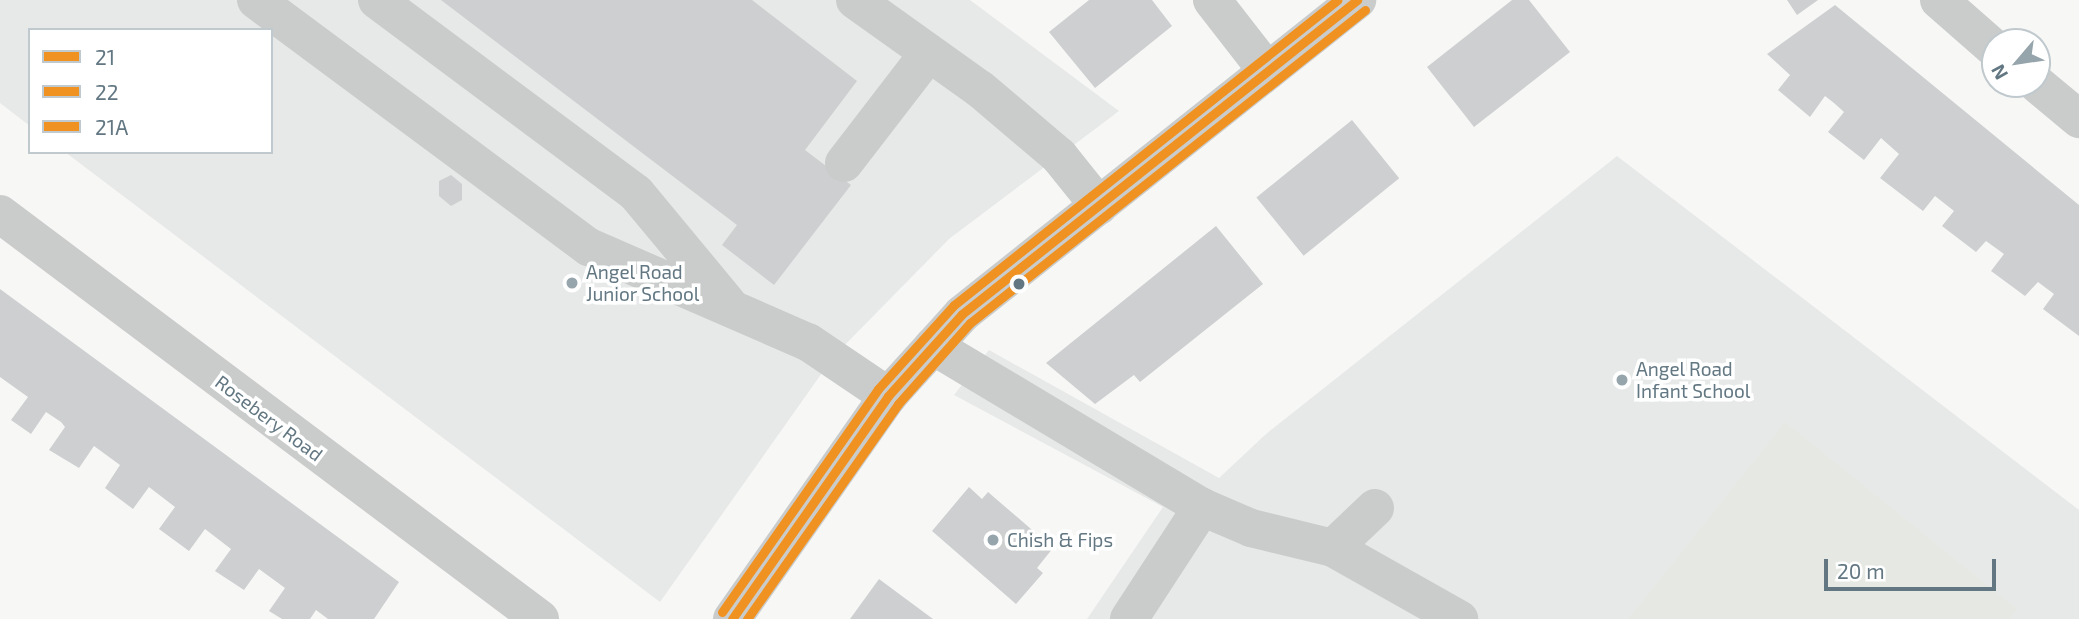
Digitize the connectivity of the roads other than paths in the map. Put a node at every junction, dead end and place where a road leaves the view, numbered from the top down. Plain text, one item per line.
1 (256, 0) edge
2 (377, 0) edge
3 (855, 0) edge
4 (1212, 0) edge
5 (1357, 0) edge
6 (1939, 0) edge
7 (1981, 37) edge
8 (929, 54) junction
9 (1267, 71) junction
10 (2051, 96) edge
11 (2079, 119) edge
12 (844, 163) dead end
13 (1099, 205) junction
14 (0, 214) edge
15 (732, 309) junction
16 (933, 346) junction
17 (888, 396) junction
18 (1202, 507) junction
19 (1375, 508) dead end
20 (1333, 548) junction
21 (540, 619) edge
22 (732, 619) edge
23 (1129, 619) edge
24 (1459, 619) edge

1 - 15 street
2 - 15 street
3 - 8 street
4 - 9 street
5 - 9 street
6 - 7 street
8 - 12 street
8 - 13 street
9 - 13 street
10 - 11 street
13 - 16 street
14 - 21 street, Rosebery Road
15 - 17 street
16 - 17 street
16 - 18 street
17 - 22 street
18 - 20 street
18 - 23 street
19 - 20 street
20 - 24 street

